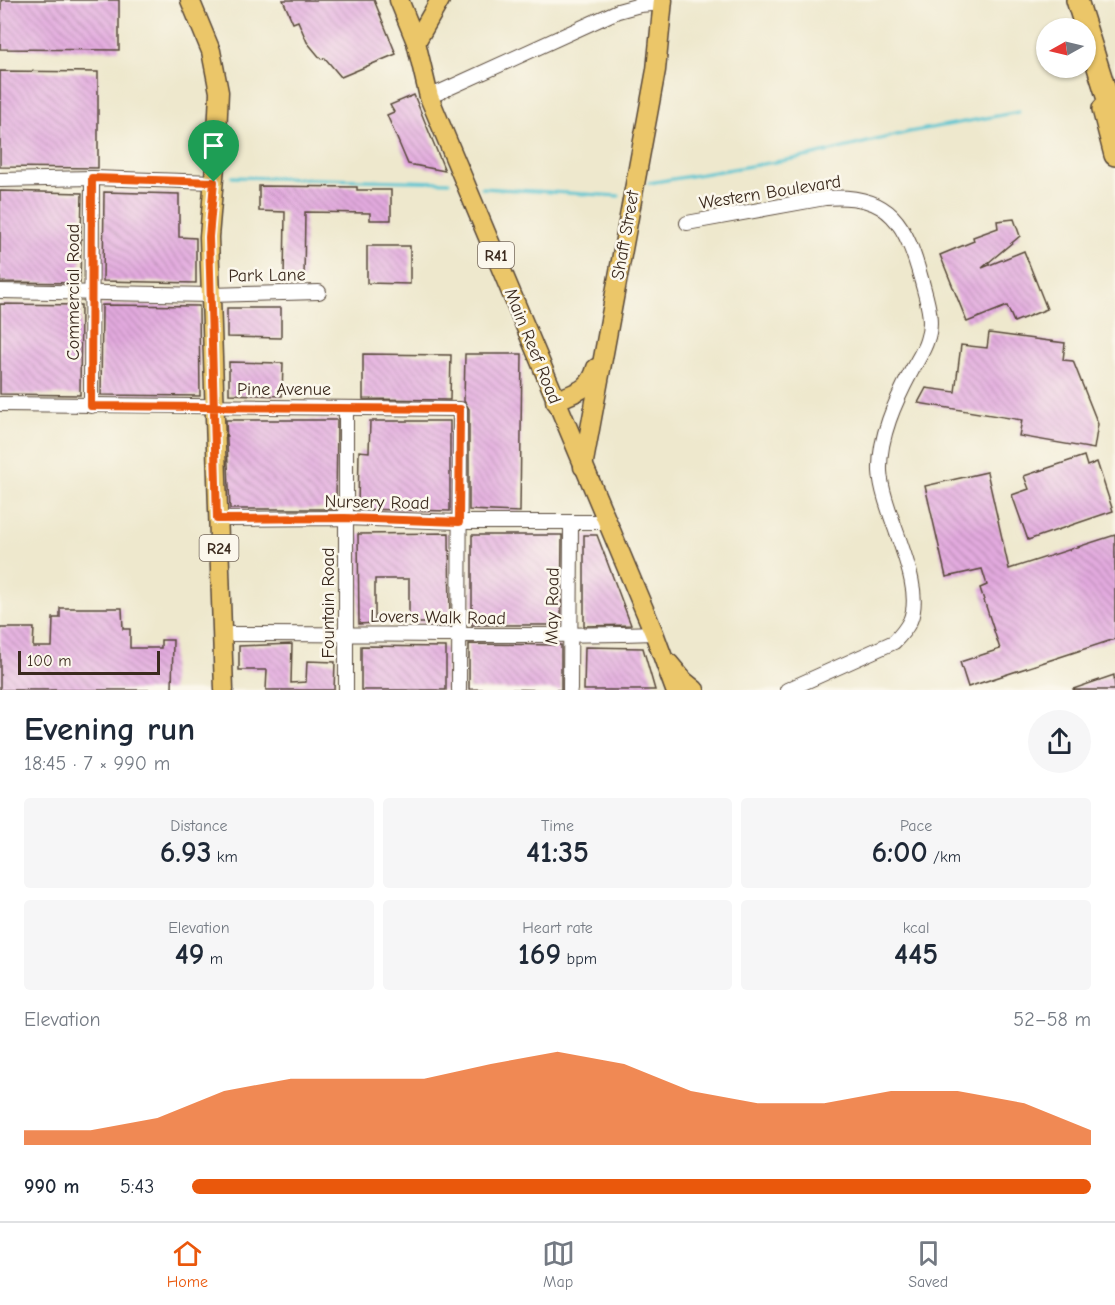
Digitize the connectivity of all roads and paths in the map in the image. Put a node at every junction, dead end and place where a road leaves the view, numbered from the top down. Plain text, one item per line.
1 (190, 0) edge
2 (399, 0) edge
3 (440, 0) edge
4 (1071, 0) edge
5 (1077, 0) edge
6 (663, 2) edge
7 (1076, 18) edge
8 (417, 42) junction
9 (1094, 78) edge
10 (429, 97) junction
11 (1115, 122) edge
12 (1115, 154) edge
13 (92, 178) junction
14 (0, 180) edge
15 (214, 182) junction
16 (687, 223) dead end
17 (0, 291) edge
18 (91, 292) junction
19 (319, 292) dead end
20 (211, 295) junction
21 (606, 338) junction
22 (555, 400) junction
23 (0, 404) edge
24 (91, 406) junction
25 (213, 407) junction
26 (346, 408) junction
27 (583, 467) junction
28 (345, 518) junction
29 (217, 519) junction
30 (459, 522) junction
31 (607, 522) junction
32 (571, 523) junction
33 (346, 633) junction
34 (654, 633) junction
35 (222, 634) junction
36 (459, 635) junction
37 (570, 636) junction
38 (662, 655) junction
39 (224, 690) edge
40 (346, 690) edge
41 (459, 690) edge
42 (570, 690) edge
43 (675, 690) edge
44 (695, 690) edge
45 (787, 690) edge

1 - 15 main road, R24
2 - 8 main road, Main Reef Road
3 - 8 main road
4 - 7 highway
5 - 11 highway
6 - 10 street, Shaft Street
6 - 21 main road, Shaft Street
8 - 10 main road, Main Reef Road / R41
9 - 12 highway
10 - 22 main road, Main Reef Road / R41
13 - 14 street
13 - 15 street
13 - 18 street, Commercial Road
15 - 20 main road, R24
16 - 45 street, Western Boulevard
17 - 18 street, Park Lane
18 - 20 street, Park Lane
18 - 24 street, Commercial Road
19 - 20 street, Park Lane
20 - 25 main road, R24
21 - 22 main road
21 - 27 main road, Shaft Street
22 - 27 main road, Main Reef Road / R41
23 - 24 street, Pine Avenue
24 - 25 street, Pine Avenue
25 - 26 street, Pine Avenue
25 - 29 main road, R24
26 - 28 street, Fountain Road
26 - 30 street, Pine Avenue
27 - 31 main road, Main Reef Road / R41
28 - 29 street, Nursery Road
28 - 30 street, Nursery Road
28 - 33 street, Fountain Road
29 - 35 main road, R24
30 - 32 street, Nursery Road
30 - 36 street
31 - 32 street, Nursery Road
31 - 34 main road, Main Reef Road / R41
32 - 37 street, May Road
33 - 35 street, Lovers Walk Road
33 - 36 street, Lovers Walk Road
33 - 40 street, Fountain Road
34 - 37 street, Lovers Walk Road
34 - 38 main road, Main Reef Road / R41
35 - 39 main road, R24
36 - 37 street, Lovers Walk Road
36 - 41 street
37 - 42 street, May Road
38 - 43 main road, Main Reef Road / R41
38 - 44 main road

